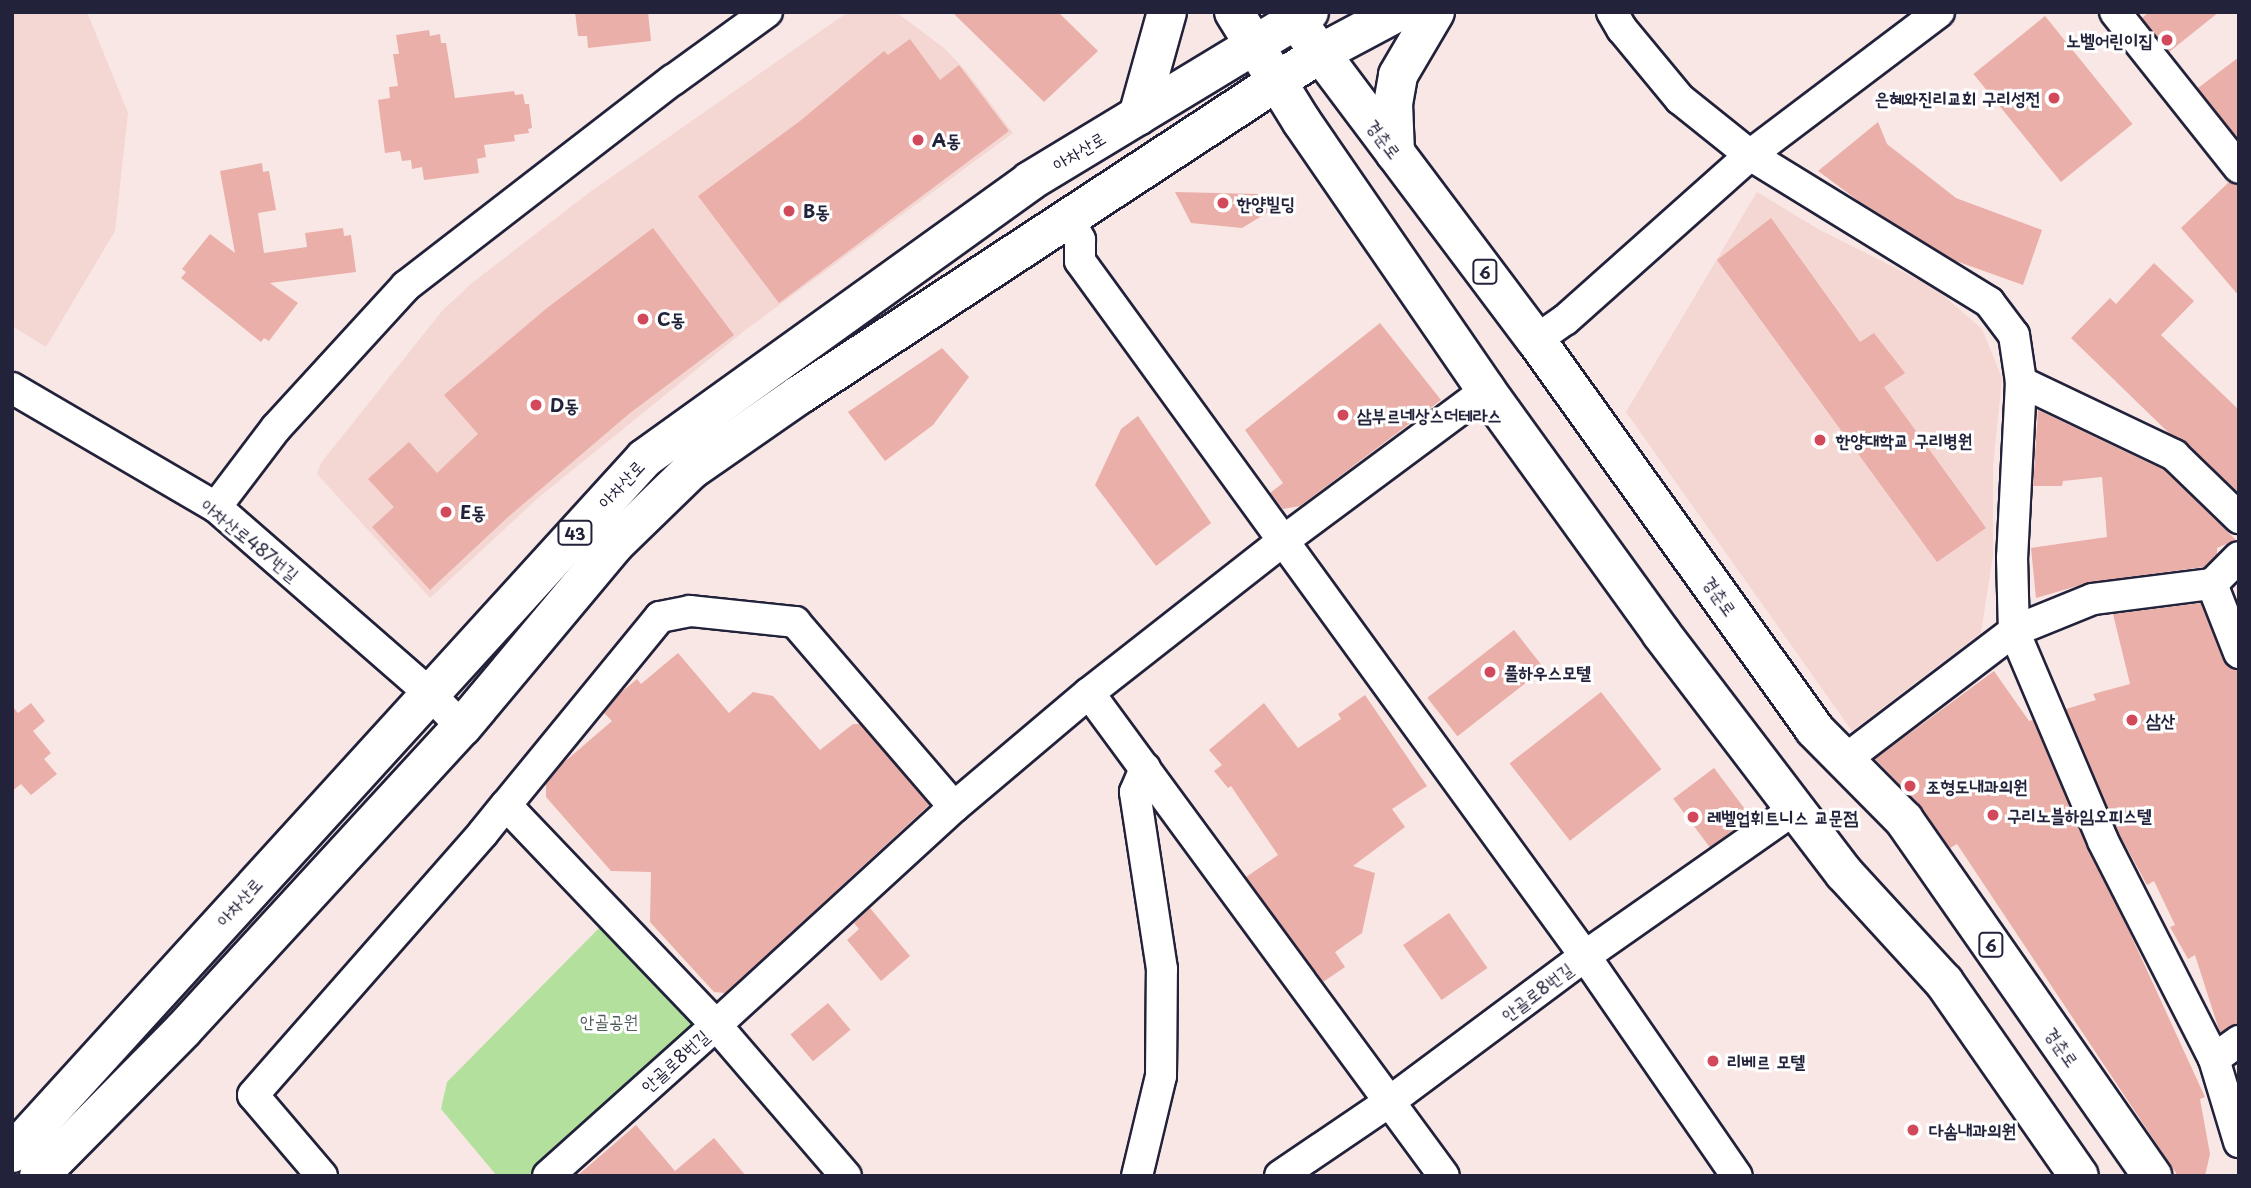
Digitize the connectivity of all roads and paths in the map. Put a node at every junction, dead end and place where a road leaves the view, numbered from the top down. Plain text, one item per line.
1 (767, 12) edge
2 (1167, 12) edge
3 (1234, 12) edge
4 (1398, 12) edge
5 (1435, 12) edge
6 (1612, 12) edge
7 (1939, 12) edge
8 (2115, 12) edge
9 (1299, 15) edge
10 (1253, 46) junction
11 (1319, 54) junction
12 (1277, 83) junction
13 (1138, 116) junction
14 (1395, 153) junction
15 (1750, 155) junction
16 (2239, 168) edge
17 (1068, 218) junction
18 (1536, 340) junction
19 (2021, 382) junction
20 (12, 388) edge
21 (1486, 390) junction
22 (216, 507) junction
23 (2239, 518) edge
24 (1283, 541) junction
25 (2239, 557) edge
26 (2212, 584) junction
27 (2014, 631) junction
28 (2239, 653) edge
29 (429, 693) junction
30 (1090, 693) junction
31 (462, 727) junction
32 (1846, 759) junction
33 (1144, 768) junction
34 (506, 805) junction
35 (954, 807) junction
36 (1795, 809) junction
37 (1585, 956) junction
38 (716, 1024) junction
39 (2239, 1041) edge
40 (2214, 1059) junction
41 (1389, 1102) junction
42 (2239, 1142) edge
43 (12, 1153) edge
44 (2073, 1174) edge
45 (39, 1176) edge
46 (322, 1176) edge
47 (548, 1176) edge
48 (846, 1176) edge
49 (1137, 1176) edge
50 (1280, 1176) edge
51 (1444, 1176) edge
52 (1737, 1176) edge
53 (2152, 1176) edge

1 - 22 street
2 - 13 main road
3 - 10 main road
4 - 11 main road, 43
5 - 14 main road
6 - 15 street
7 - 15 street
8 - 16 street
9 - 10 main road, 아차산로 / 43
9 - 11 main road, 경춘로 / 6
10 - 12 main road
10 - 13 main road, 아차산로 / 43
11 - 12 main road, 43
11 - 14 main road, 경춘로 / 6
12 - 17 main road, 43
12 - 21 main road
13 - 29 main road, 아차산로 / 43
14 - 18 main road, 경춘로 / 6
15 - 18 street
15 - 19 street
17 - 24 street
17 - 31 main road, 43
18 - 32 main road, 경춘로 / 6
19 - 23 street
19 - 27 street
20 - 22 street, 아차산로487번길
21 - 24 street
21 - 36 main road
22 - 29 street, 아차산로487번길
24 - 30 street
24 - 37 street
25 - 26 street
26 - 27 street
26 - 28 street
27 - 32 street
27 - 40 street
29 - 31 street, 아차산로487번길
29 - 43 main road, 아차산로 / 43
30 - 33 street
30 - 35 street
31 - 45 main road, 43
32 - 53 main road, 경춘로 / 6
33 - 41 street
33 - 49 street
34 - 35 street
34 - 38 street
34 - 46 street
35 - 38 street
36 - 37 street, 안골로8번길
36 - 44 main road
37 - 41 street, 안골로8번길
37 - 52 street
38 - 47 street, 안골로8번길
38 - 48 street, 안골로8번길
39 - 40 street
40 - 42 street
41 - 50 street, 안골로8번길
41 - 51 street

